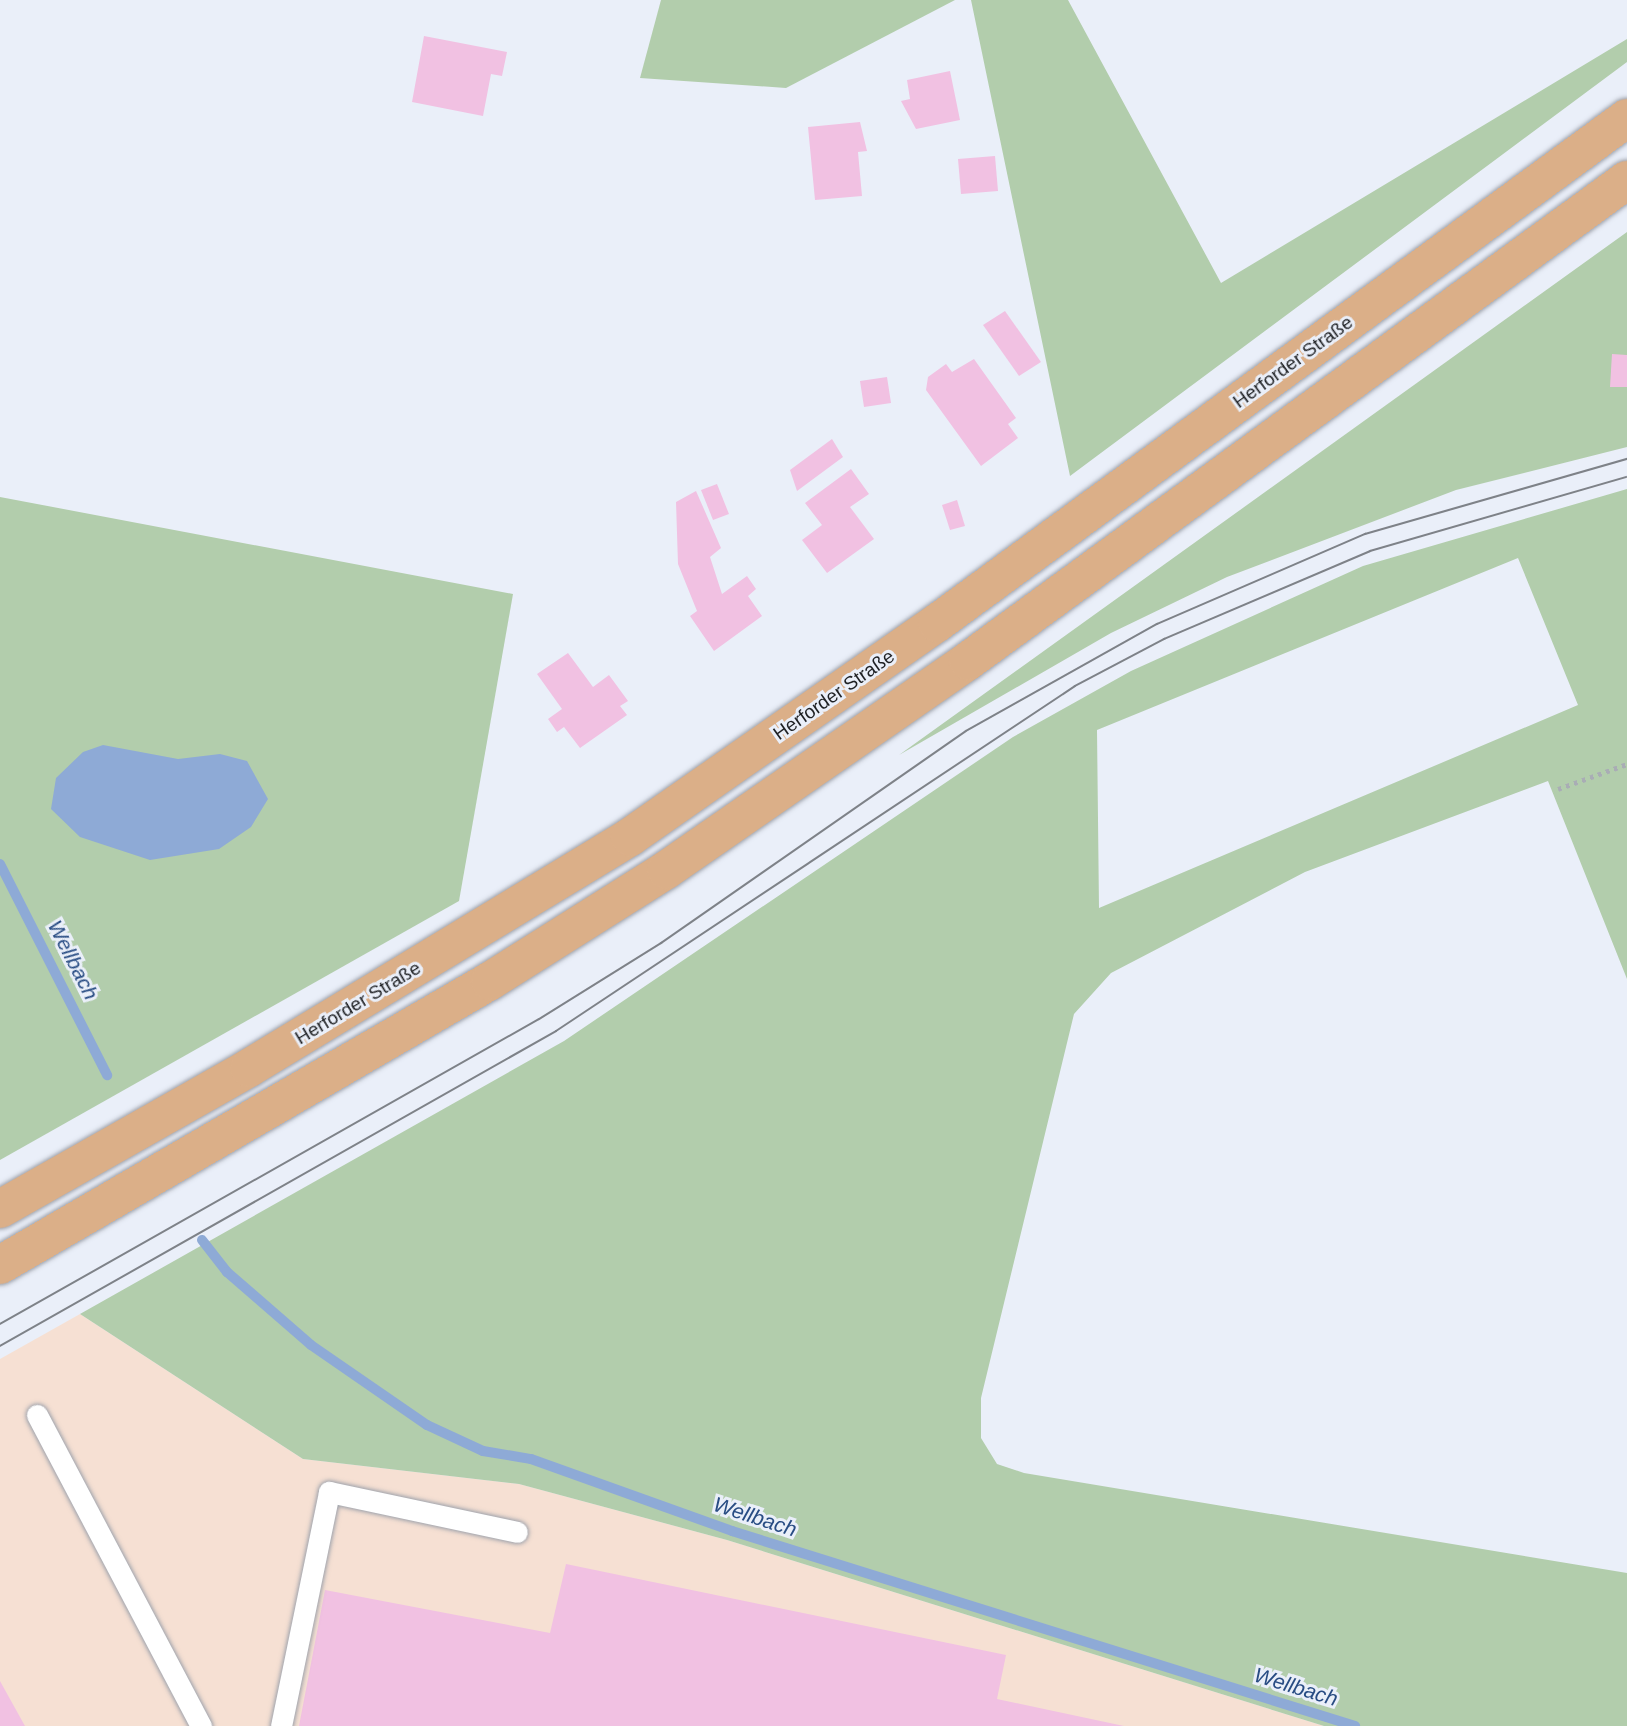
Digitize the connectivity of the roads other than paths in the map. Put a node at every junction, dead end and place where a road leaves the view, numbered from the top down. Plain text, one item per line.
1 (1627, 118) edge
2 (1627, 180) edge
3 (0, 1209) edge
4 (0, 1265) edge
5 (37, 1415) dead end
6 (517, 1532) dead end
7 (201, 1726) edge
8 (281, 1726) edge

1 - 3 main road, Herforder Straße
2 - 4 main road
5 - 7 lane
6 - 8 lane

